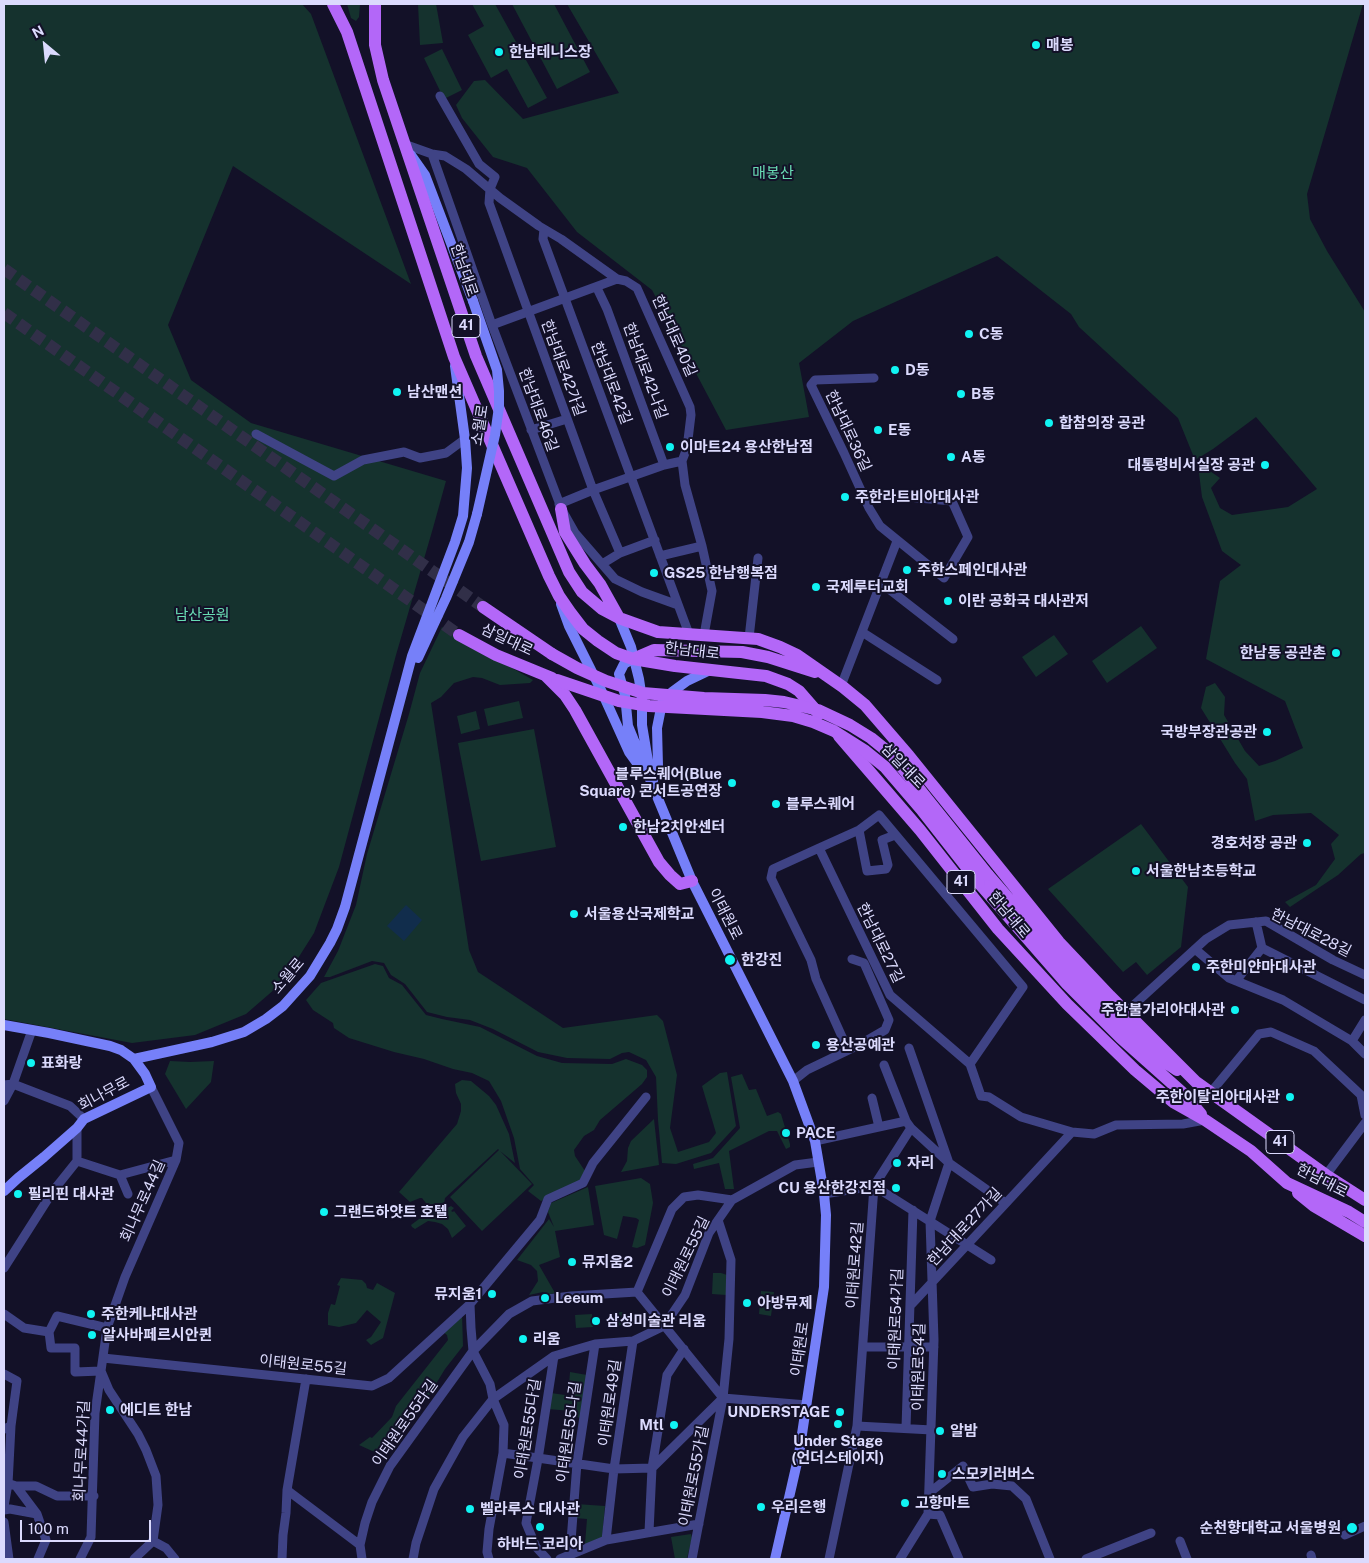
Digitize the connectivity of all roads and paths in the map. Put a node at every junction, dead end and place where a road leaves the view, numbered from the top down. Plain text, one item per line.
1 (375, 4) edge
2 (334, 5) edge
3 (440, 96) dead end
4 (405, 145) junction
5 (432, 154) junction
6 (490, 189) junction
7 (544, 229) junction
8 (617, 279) junction
9 (597, 288) junction
10 (565, 299) junction
11 (528, 312) junction
12 (492, 325) junction
13 (454, 357) junction
14 (874, 378) dead end
15 (567, 419) junction
16 (531, 430) junction
17 (256, 434) dead end
18 (465, 439) junction
19 (682, 461) junction
20 (664, 465) junction
21 (631, 476) junction
22 (593, 490) junction
23 (908, 497) dead end
24 (560, 506) junction
25 (655, 540) junction
26 (897, 541) junction
27 (702, 546) junction
28 (620, 553) junction
29 (660, 556) junction
30 (758, 558) dead end
31 (602, 564) junction
32 (881, 583) junction
33 (559, 596) junction
34 (678, 605) junction
35 (483, 607) tunnel mouth
36 (619, 618) junction
37 (862, 632) junction
38 (689, 634) junction
39 (459, 635) tunnel mouth
40 (704, 635) junction
41 (749, 638) junction
42 (953, 639) dead end
43 (633, 659) junction
44 (710, 670) junction
45 (827, 676) junction
46 (552, 678) junction
47 (937, 680) dead end
48 (841, 686) junction
49 (397, 710) junction
50 (642, 724) junction
51 (628, 726) junction
52 (652, 783) junction
53 (859, 830) junction
54 (895, 835) junction
55 (819, 848) junction
56 (983, 879) junction
57 (692, 881) junction
58 (1256, 922) junction
59 (1262, 948) junction
60 (1195, 949) junction
61 (852, 959) dead end
62 (1365, 975) edge
63 (1236, 981) junction
64 (1365, 1000) edge
65 (1126, 1012) junction
66 (1365, 1020) edge
67 (4, 1025) edge
68 (32, 1030) junction
69 (1352, 1041) junction
70 (908, 1048) dead end
71 (848, 1050) junction
72 (1365, 1054) edge
73 (134, 1059) junction
74 (970, 1064) junction
75 (884, 1065) dead end
76 (793, 1081) junction
77 (1196, 1082) junction
78 (9, 1084) edge
79 (151, 1087) junction
80 (1211, 1092) junction
81 (646, 1097) dead end
82 (872, 1098) dead end
83 (4, 1101) edge
84 (1365, 1116) edge
85 (1206, 1120) junction
86 (81, 1123) junction
87 (1365, 1123) edge
88 (908, 1124) junction
89 (879, 1127) junction
90 (1072, 1132) junction
91 (815, 1142) junction
92 (176, 1160) junction
93 (77, 1161) junction
94 (818, 1162) junction
95 (949, 1163) junction
96 (1034, 1173) junction
97 (1326, 1175) junction
98 (120, 1176) junction
99 (1287, 1183) junction
100 (874, 1186) junction
101 (4, 1191) edge
102 (128, 1194) dead end
103 (824, 1194) junction
104 (732, 1200) junction
105 (1365, 1200) edge
106 (913, 1210) junction
107 (718, 1220) junction
108 (930, 1221) junction
109 (1365, 1222) edge
110 (1365, 1236) edge
111 (967, 1245) junction
112 (991, 1260) dead end
113 (4, 1268) edge
114 (932, 1282) junction
115 (637, 1292) junction
116 (470, 1304) junction
117 (910, 1306) junction
118 (4, 1314) edge
119 (664, 1326) junction
120 (107, 1328) junction
121 (50, 1332) junction
122 (632, 1341) junction
123 (595, 1344) junction
124 (863, 1346) junction
125 (908, 1347) junction
126 (934, 1347) junction
127 (684, 1349) junction
128 (474, 1351) junction
129 (554, 1356) junction
130 (103, 1358) junction
131 (101, 1371) junction
132 (4, 1374) edge
133 (306, 1379) junction
134 (723, 1398) junction
135 (493, 1399) junction
136 (807, 1405) junction
137 (857, 1426) junction
138 (7, 1427) edge
139 (906, 1428) junction
140 (932, 1430) junction
141 (503, 1453) junction
142 (538, 1459) junction
143 (577, 1463) junction
144 (652, 1468) junction
145 (614, 1469) junction
146 (9, 1484) edge
147 (287, 1490) junction
148 (929, 1493) junction
149 (94, 1496) junction
150 (4, 1506) edge
151 (4, 1510) edge
152 (37, 1514) junction
153 (928, 1514) junction
154 (4, 1522) edge
155 (699, 1524) junction
156 (1365, 1526) edge
157 (649, 1532) junction
158 (1151, 1533) dead end
159 (1345, 1535) dead end
160 (606, 1540) junction
161 (153, 1541) junction
162 (1180, 1541) dead end
163 (360, 1545) junction
164 (570, 1554) junction
165 (8, 1559) edge
166 (38, 1559) edge
167 (80, 1559) edge
168 (134, 1559) edge
169 (175, 1559) edge
170 (282, 1559) edge
171 (362, 1559) edge
172 (413, 1559) edge
173 (489, 1559) edge
174 (547, 1559) edge
175 (560, 1559) edge
176 (692, 1559) edge
177 (775, 1559) edge
178 (829, 1559) edge
179 (900, 1559) edge
180 (959, 1559) edge
181 (1050, 1559) edge
182 (1086, 1559) edge
183 (1187, 1559) edge

1 - 4 main road, 한남대로 / 41
2 - 13 main road, 한남대로 / 41
3 - 6 street, 한남대로42가길
4 - 5 street, 한남대로40길
4 - 36 main road, 한남대로 / 41
4 - 49 main road, 소월로, bridge
5 - 6 street, 한남대로40길
5 - 12 street, 한남대로46길
6 - 7 street, 한남대로40길
6 - 11 street, 한남대로42가길
7 - 8 street, 한남대로40길
7 - 10 street, 한남대로42길
8 - 9 street
8 - 19 street, 한남대로40길
9 - 10 street
9 - 20 street, 한남대로42나길
10 - 11 street
10 - 21 street, 한남대로42길
11 - 12 street
11 - 15 street, 한남대로42가길
12 - 16 street, 한남대로46길
13 - 18 main road, 소월로
13 - 33 main road, 한남대로 / 41
14 - 26 street, 한남대로36길
15 - 16 street
15 - 22 street, 한남대로42가길
16 - 24 street, 한남대로46길
17 - 18 street
18 - 49 main road, 소월로
19 - 20 street
19 - 27 street, 한남대로40길
20 - 21 street
21 - 22 street
21 - 25 street, 한남대로42길
22 - 24 street
22 - 28 street, 한남대로42가길
23 - 26 street, 한남대로36길
24 - 31 street, 한남대로46길
24 - 36 main road
25 - 28 street
25 - 29 street, 한남대로42길
26 - 32 street
27 - 29 street
27 - 40 street, 한남대로40길
28 - 31 street
29 - 34 street, 한남대로42길
30 - 41 street
31 - 34 street, 한남대로46길
32 - 37 street
32 - 42 street
33 - 43 main road, 한남대로 / 41
33 - 52 main road, 이태원로
34 - 38 street, 한남대로42길
35 - 56 main road, 삼일대로, bridge
36 - 38 main road, 한남대로 / 41
36 - 43 main road, 이태원로
37 - 47 street
37 - 48 street
38 - 40 main road, 한남대로 / 41
39 - 46 main road, 삼일대로
40 - 41 main road, 한남대로 / 41
41 - 45 main road, 한남대로 / 41
43 - 44 main road, 한남대로 / 41
43 - 45 main road, 한남대로 / 41
43 - 50 main road, 이태원로
43 - 51 main road, 이태원로
44 - 52 main road
44 - 85 main road, 한남대로 / 41
45 - 48 main road, 한남대로 / 41
46 - 56 main road, 삼일대로, bridge
46 - 57 main road
48 - 65 main road, 한남대로 / 41
49 - 73 main road, 소월로
50 - 51 main road
50 - 52 main road, 이태원로
51 - 52 main road, 이태원로
52 - 57 main road, 이태원로
53 - 54 street
53 - 54 street
53 - 55 street
54 - 74 street
55 - 71 street
55 - 74 street, 한남대로27길
56 - 77 main road, 삼일대로
56 - 85 main road, 삼일대로
57 - 76 main road, 이태원로
58 - 59 street
58 - 60 street, 한남대로28길
58 - 62 street, 한남대로28길
59 - 63 street
59 - 64 street
60 - 63 street
60 - 65 street, 한남대로28길
61 - 71 street
63 - 69 street
65 - 77 main road, 한남대로 / 41
66 - 69 street
67 - 68 main road
68 - 73 main road
68 - 78 street
69 - 72 street
70 - 95 street
71 - 76 street
73 - 79 main road, 회나무로
74 - 90 street
75 - 88 street, 한남대로27가길
76 - 91 main road, 이태원로
77 - 80 main road, 한남대로 / 41
78 - 83 street
78 - 86 street
79 - 86 main road, 회나무로
79 - 92 street, 회나무로44길
80 - 84 street
80 - 97 main road, 한남대로 / 41
81 - 116 street, 이태원로55길
82 - 89 street
85 - 90 street
85 - 99 main road, 한남대로 / 41
86 - 93 street
86 - 101 main road, 회나무로
87 - 97 street, 한남대로
88 - 89 street
88 - 95 street, 한남대로27가길
88 - 100 street
89 - 91 street
90 - 96 street, 한남대로27가길
91 - 94 main road, 이태원로
92 - 98 street
92 - 120 street, 회나무로44길
93 - 98 street
93 - 113 street
94 - 103 main road, 이태원로
94 - 104 street, 이태원로55길
95 - 96 street, 한남대로27가길
95 - 108 street, 한남대로27가길
96 - 111 street, 한남대로27가길
97 - 105 main road, 한남대로 / 41
98 - 102 street
99 - 109 main road, 한남대로 / 41
99 - 110 main road
100 - 103 street
100 - 106 street
100 - 124 street, 이태원로42길
103 - 136 main road, 이태원로
104 - 107 street, 이태원로55길
104 - 115 street, 이태원로55길
106 - 108 street
106 - 117 street, 이태원로54가길
107 - 119 street, 이태원로55길
107 - 134 street, 이태원로55가길
108 - 111 street
108 - 114 street, 이태원로54길
111 - 112 street
111 - 114 street, 한남대로27가길
114 - 117 street, 한남대로27가길
114 - 126 street, 이태원로54길
115 - 119 street, 이태원로55길
115 - 128 street, 이태원로55길
116 - 128 street
116 - 133 street, 이태원로55길
117 - 125 street, 이태원로54가길
118 - 121 street
119 - 122 street
119 - 127 street
120 - 121 street
120 - 130 street, 회나무로44길
121 - 131 street
122 - 123 street
122 - 145 street, 이태원로49길
123 - 129 street
123 - 143 street, 이태원로55나길
124 - 125 street
124 - 137 street, 이태원로42길
125 - 126 street
125 - 139 street, 이태원로54가길
126 - 140 street, 이태원로54길
127 - 134 street
127 - 144 street
128 - 135 street
128 - 163 street, 이태원로55라길
129 - 135 street
129 - 142 street, 이태원로55다길
130 - 131 street, 회나무로44길
130 - 133 street, 이태원로55길
131 - 149 street, 회나무로44가길
131 - 161 street
132 - 138 street
133 - 147 street
134 - 136 street
134 - 144 street
134 - 155 street, 이태원로55가길
135 - 141 street
135 - 172 street
136 - 177 main road, 이태원로
137 - 139 street
137 - 178 street, 이태원로42길
138 - 146 street
139 - 140 street
140 - 148 street, 이태원로54길
141 - 142 street, 이태원로49길
141 - 173 street
142 - 143 street, 이태원로49길
142 - 174 street, 이태원로55다길
143 - 145 street, 이태원로49길
143 - 164 street, 이태원로55나길
144 - 145 street, 이태원로49길
144 - 157 street
145 - 160 street, 이태원로49길
146 - 149 street
146 - 150 street
146 - 152 street
147 - 163 street
147 - 170 street
148 - 153 street, 이태원로54길
148 - 181 street
149 - 167 street, 회나무로44가길
151 - 152 street
152 - 166 street
153 - 179 street, 이태원로54길
153 - 180 street
154 - 165 street
155 - 157 street
155 - 176 street, 이태원로55가길
156 - 159 street
157 - 160 street
158 - 182 street
160 - 164 street
161 - 168 street
161 - 169 street
162 - 183 street
163 - 171 street, 이태원로55라길
164 - 175 street

